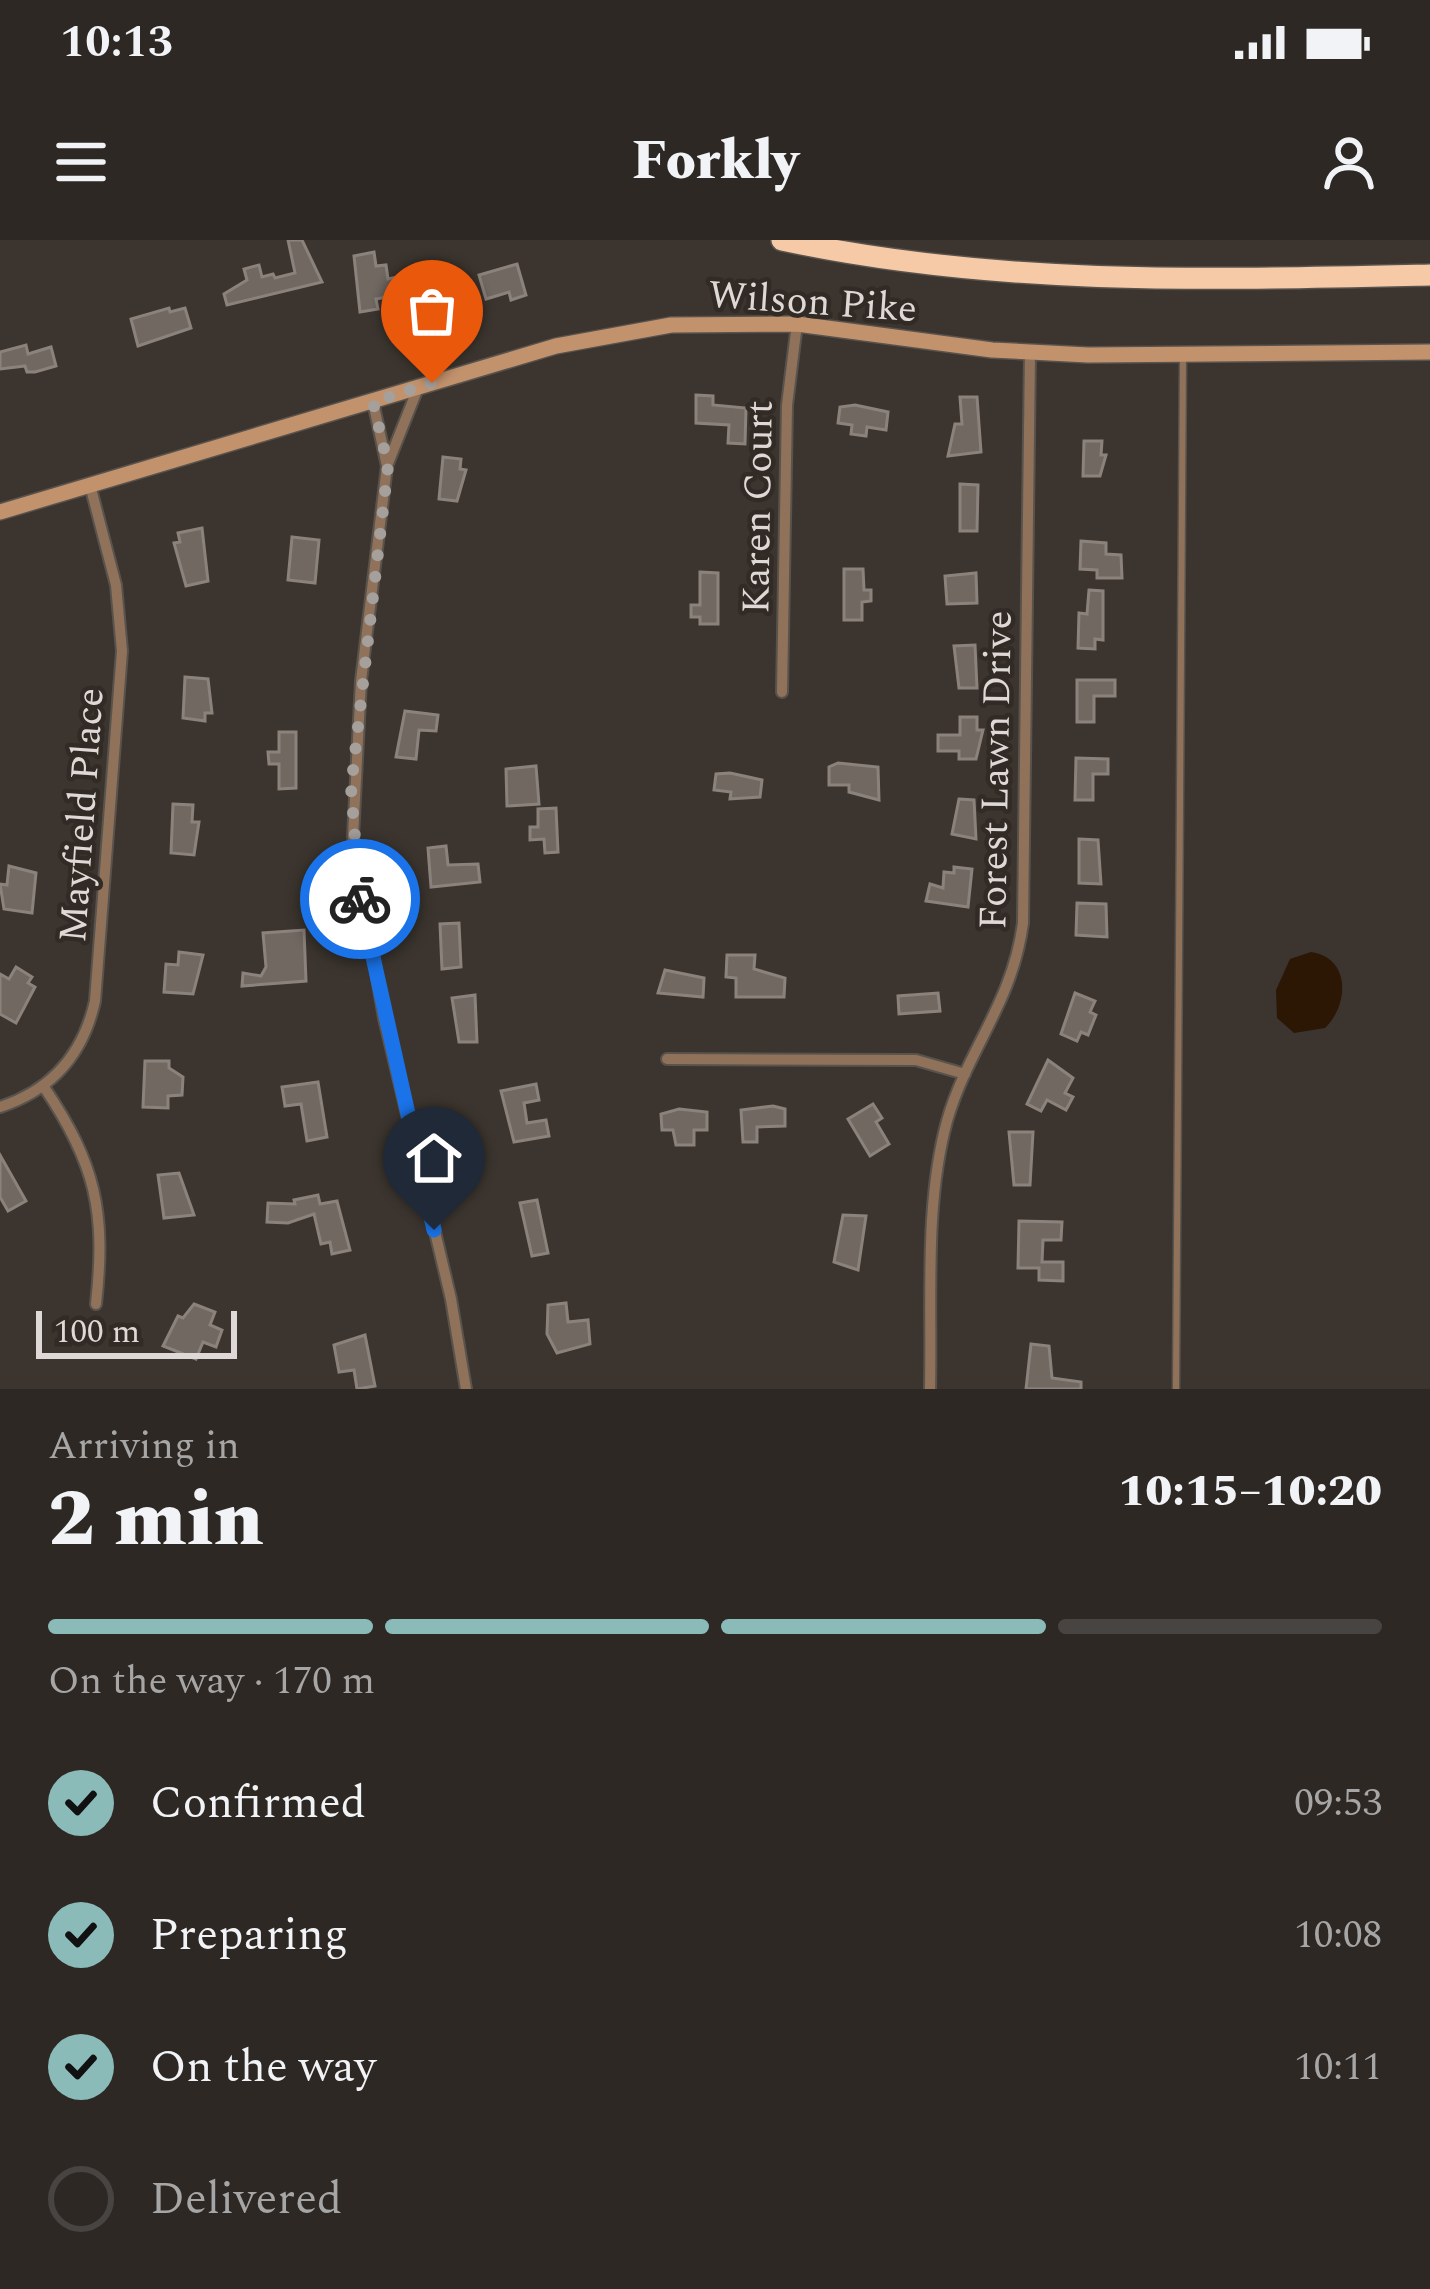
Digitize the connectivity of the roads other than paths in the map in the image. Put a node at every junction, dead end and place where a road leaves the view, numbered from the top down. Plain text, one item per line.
1 (782, 240) edge
2 (1430, 275) edge
3 (797, 324) junction
4 (1030, 352) junction
5 (1430, 352) edge
6 (1183, 357) junction
7 (418, 388) junction
8 (373, 402) junction
9 (388, 466) junction
10 (90, 485) junction
11 (0, 512) edge
12 (782, 692) dead end
13 (667, 1059) dead end
14 (965, 1074) junction
15 (44, 1087) junction
16 (0, 1107) edge
17 (95, 1304) dead end
18 (466, 1389) edge
19 (930, 1389) edge
20 (1176, 1389) edge

1 - 2 highway
3 - 4 main road, Wilson Pike
3 - 7 main road, Wilson Pike
3 - 12 street, Karen Court
4 - 6 main road, Wilson Pike
4 - 14 street, Forest Lawn Drive
5 - 6 main road, Wilson Pike
6 - 20 lane
7 - 8 main road, Wilson Pike
7 - 9 street
8 - 9 street
8 - 10 main road, Wilson Pike
9 - 18 street
10 - 11 main road, Wilson Pike
10 - 15 street, Mayfield Place
13 - 14 street
14 - 19 street, Forest Lawn Drive
15 - 16 street, Mayfield Place
15 - 17 street

